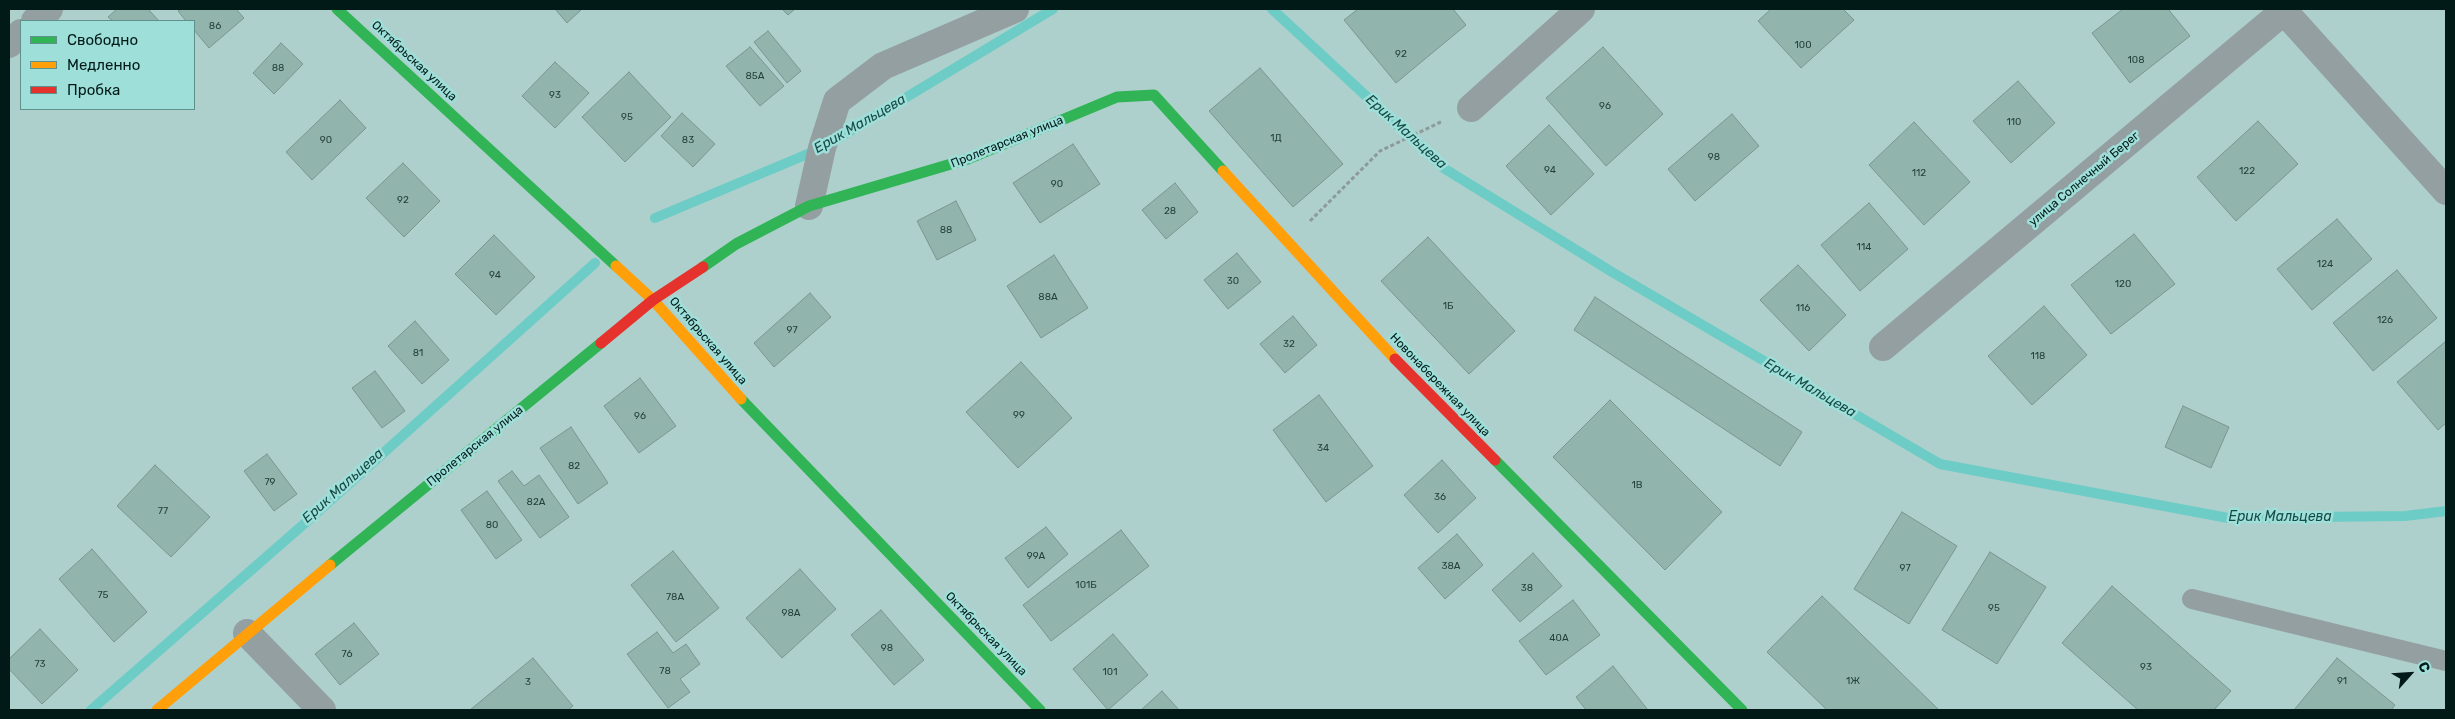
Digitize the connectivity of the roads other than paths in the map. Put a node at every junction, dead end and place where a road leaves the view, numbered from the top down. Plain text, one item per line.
1 (49, 9) edge
2 (337, 9) edge
3 (1015, 9) edge
4 (1581, 9) edge
5 (2283, 10) edge
6 (36, 20) edge
7 (20, 34) edge
8 (9, 44) edge
9 (1117, 97) joint
10 (1471, 108) dead end
11 (2446, 191) edge
12 (809, 206) junction
13 (653, 300) junction
14 (1883, 347) dead end
15 (2192, 599) dead end
16 (247, 633) junction
17 (2446, 661) edge
18 (157, 710) edge
19 (322, 710) edge
20 (1040, 710) edge
21 (1742, 710) edge

1 - 6 street
2 - 13 street, Октябрьская улица
3 - 12 street
4 - 10 street
5 - 11 street, улица Солнечный Берег
5 - 14 street, улица Солнечный Берег
7 - 8 street
9 - 12 street, Пролетарская улица
9 - 21 street, Новонабережная улица
12 - 13 street, Пролетарская улица
13 - 16 street, Пролетарская улица
13 - 20 street, Октябрьская улица
15 - 17 lane
16 - 18 street, Пролетарская улица
16 - 19 street

